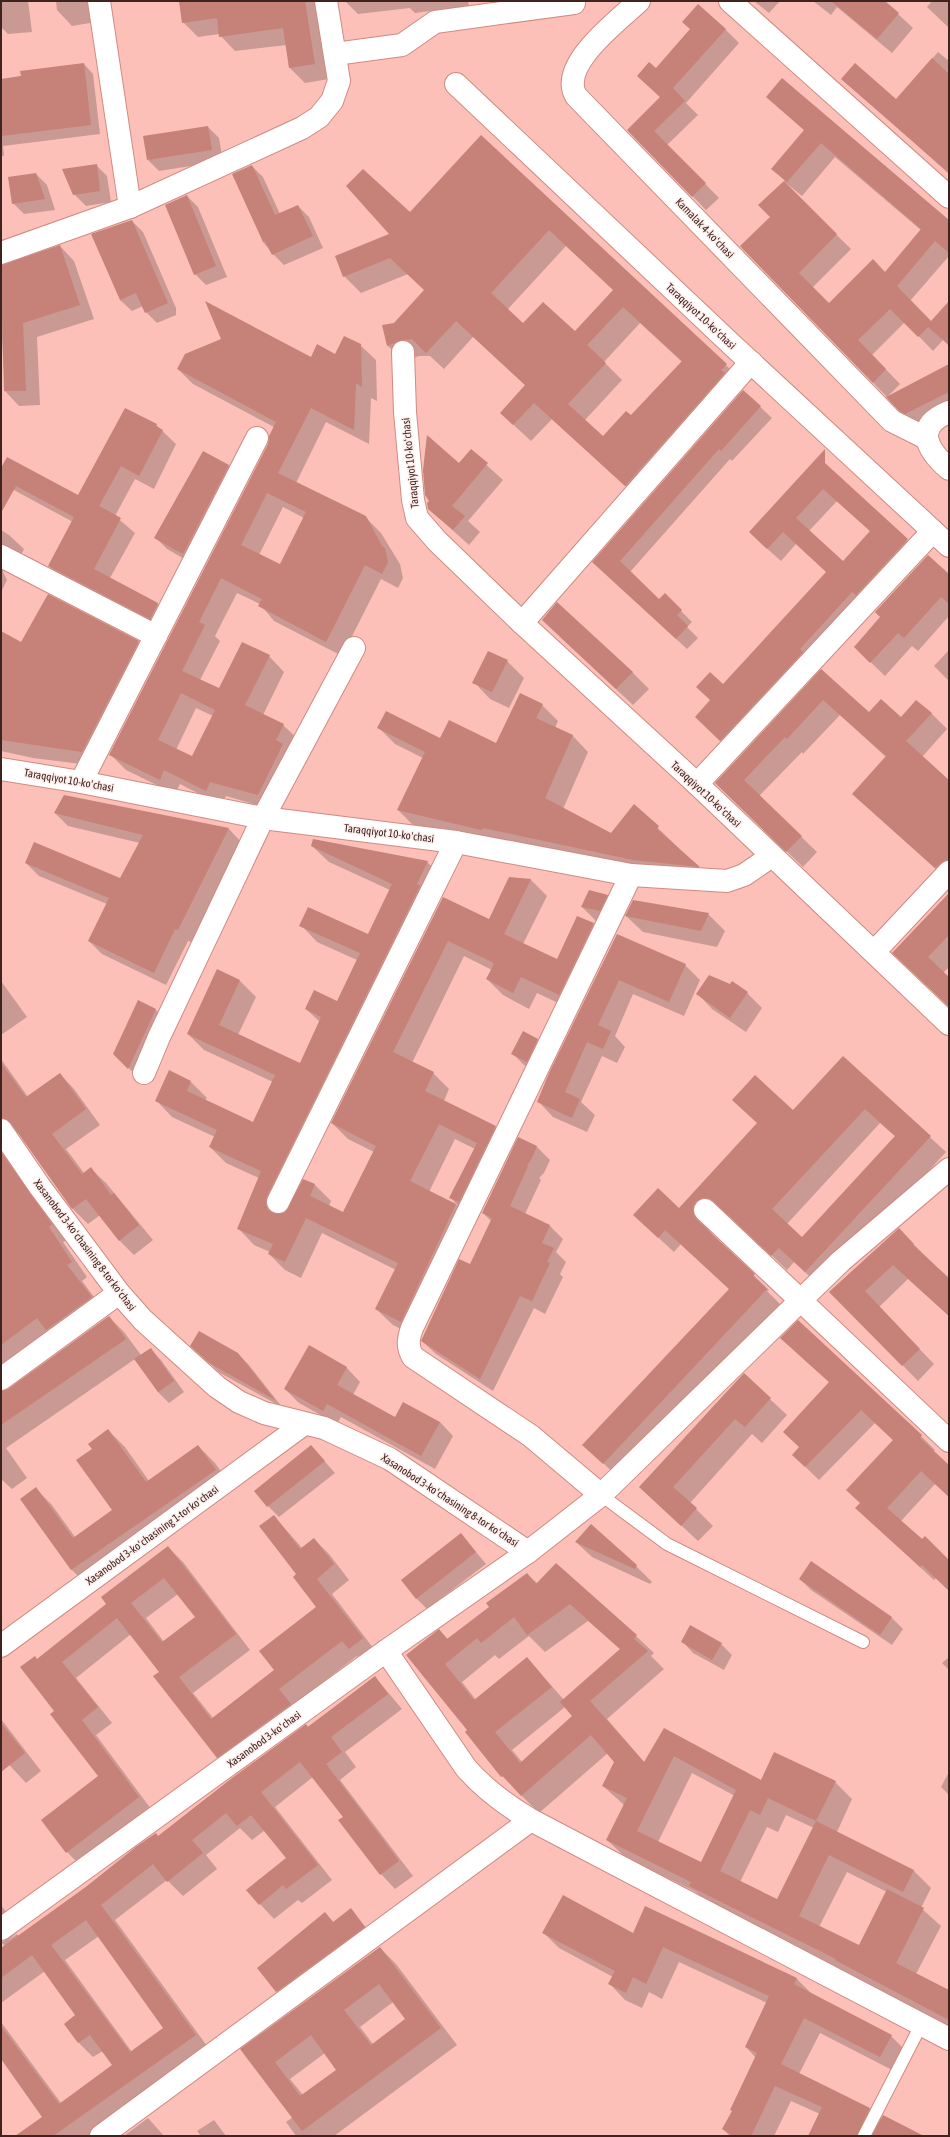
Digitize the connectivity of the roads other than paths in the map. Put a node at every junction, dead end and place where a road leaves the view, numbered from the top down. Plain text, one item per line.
1 (100, 1) edge
2 (326, 1) edge
3 (639, 1) edge
4 (730, 1) edge
5 (574, 3) dead end
6 (335, 54) junction
7 (456, 84) dead end
8 (949, 197) edge
9 (130, 207) junction
10 (1, 253) edge
11 (403, 352) dead end
12 (750, 362) junction
13 (949, 412) edge
14 (256, 438) dead end
15 (926, 438) junction
16 (949, 469) edge
17 (933, 531) junction
18 (949, 546) edge
19 (1, 556) edge
20 (522, 623) junction
21 (156, 636) junction
22 (354, 648) dead end
23 (1, 769) edge
24 (81, 782) junction
25 (697, 784) junction
26 (263, 818) junction
27 (456, 842) junction
28 (770, 854) junction
29 (949, 872) edge
30 (631, 875) junction
31 (874, 952) junction
32 (949, 1024) edge
33 (144, 1074) dead end
34 (1, 1130) edge
35 (949, 1169) edge
36 (278, 1202) dead end
37 (706, 1210) dead end
38 (118, 1293) junction
39 (801, 1301) junction
40 (1, 1379) edge
41 (304, 1424) junction
42 (949, 1440) edge
43 (601, 1495) junction
44 (528, 1552) junction
45 (863, 1642) dead end
46 (1, 1646) edge
47 (386, 1651) junction
48 (531, 1820) junction
49 (1, 1929) edge
50 (921, 2025) junction
51 (949, 2039) edge
52 (101, 2136) edge
53 (864, 2136) edge

1 - 9 street
2 - 6 street
3 - 15 street, Kamalak 4-koʻchasi
4 - 8 street
5 - 6 street
6 - 9 street
7 - 12 street, Taraqqiyot 10-koʻchasi
9 - 10 street
11 - 20 street, Taraqqiyot 10-koʻchasi
12 - 17 street, Taraqqiyot 10-koʻchasi
12 - 20 street
13 - 15 street
14 - 21 street
15 - 16 street
17 - 18 street, Taraqqiyot 10-koʻchasi
17 - 25 street
19 - 21 street
20 - 25 street, Taraqqiyot 10-koʻchasi
21 - 24 street
22 - 26 street
23 - 24 street, Taraqqiyot 10-koʻchasi
24 - 26 street, Taraqqiyot 10-koʻchasi
25 - 28 street, Taraqqiyot 10-koʻchasi
26 - 27 street, Taraqqiyot 10-koʻchasi
26 - 33 street
27 - 30 street, Taraqqiyot 10-koʻchasi
27 - 36 street
28 - 30 street, Taraqqiyot 10-koʻchasi
28 - 31 street, Taraqqiyot 10-koʻchasi
29 - 31 street
30 - 43 street
31 - 32 street, Taraqqiyot 10-koʻchasi
34 - 38 street, Xasanobod 3-koʻchasining 8-tor koʻchasi
35 - 39 street, Xasanobod 3-koʻchasi
37 - 39 street
38 - 40 street
38 - 41 street, Xasanobod 3-koʻchasining 8-tor koʻchasi
39 - 42 street
39 - 43 street, Xasanobod 3-koʻchasi
41 - 44 street, Xasanobod 3-koʻchasining 8-tor koʻchasi
41 - 46 street, Xasanobod 3-koʻchasining 1-tor koʻchasi
43 - 44 street, Xasanobod 3-koʻchasi
43 - 45 lane
44 - 47 street, Xasanobod 3-koʻchasi
47 - 48 street
47 - 49 street, Xasanobod 3-koʻchasi
48 - 50 street
48 - 52 street
50 - 51 street
50 - 53 lane

